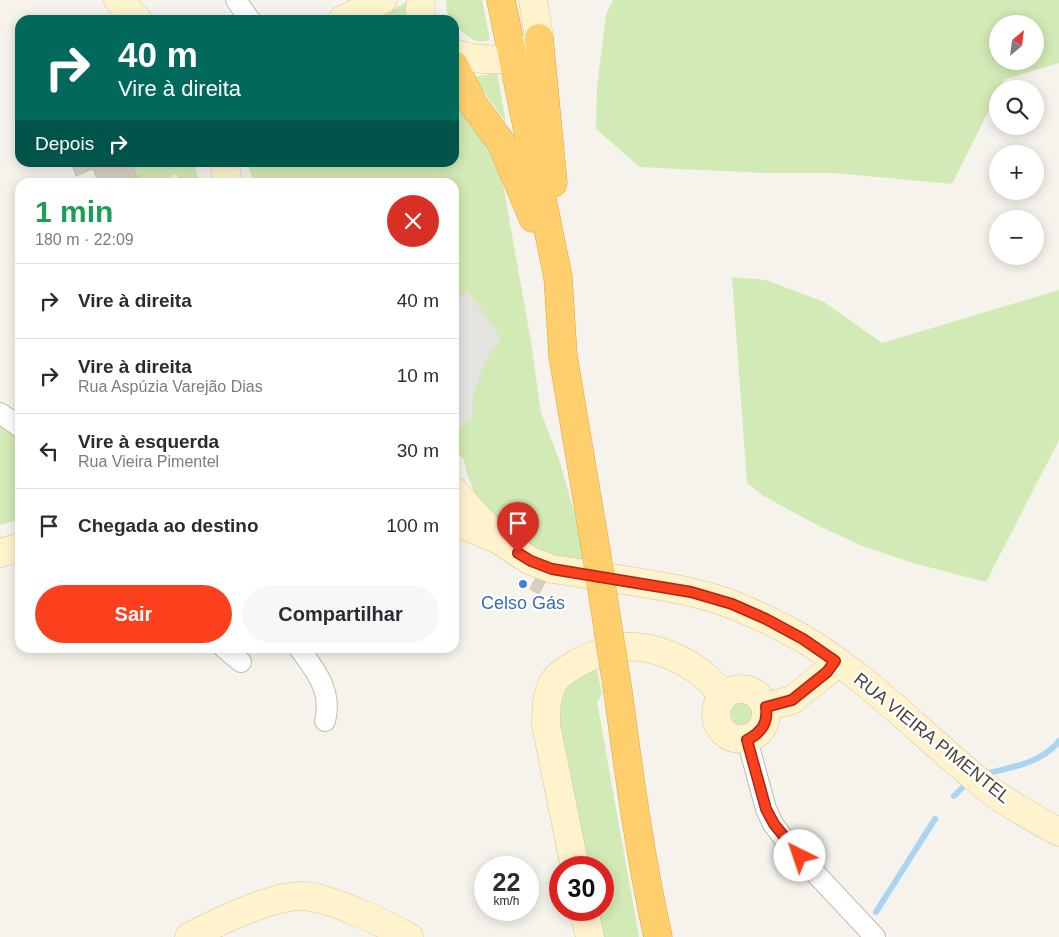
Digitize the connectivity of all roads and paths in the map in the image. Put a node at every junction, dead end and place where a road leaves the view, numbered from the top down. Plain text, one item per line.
1 (236, 0) edge
2 (383, 0) edge
3 (420, 0) edge
4 (501, 0) edge
5 (533, 0) edge
6 (246, 15) edge
7 (352, 15) edge
8 (421, 15) edge
9 (539, 38) junction
10 (459, 54) edge
11 (512, 58) junction
12 (459, 75) edge
13 (558, 277) junction
14 (0, 413) edge
15 (15, 424) edge
16 (459, 496) edge
17 (459, 523) edge
18 (497, 540) junction
19 (15, 548) edge
20 (0, 553) edge
21 (230, 653) edge
22 (302, 653) edge
23 (835, 661) junction
24 (242, 662) dead end
25 (722, 696) junction
26 (766, 707) junction
27 (325, 721) dead end
28 (747, 740) junction
29 (1059, 832) edge
30 (573, 856) edge
31 (586, 921) edge
32 (188, 937) edge
33 (409, 937) edge
34 (590, 937) edge
35 (658, 937) edge
36 (875, 937) edge

1 - 6 street
2 - 7 street
3 - 8 street
4 - 11 highway
5 - 9 street
9 - 11 street
9 - 13 highway
10 - 11 street
11 - 13 highway
12 - 13 highway
13 - 35 highway, bridge
14 - 15 street
16 - 18 street
17 - 18 street
18 - 23 street, RUA VIEIRA PIMENTEL
19 - 20 street
21 - 24 street
22 - 27 street
23 - 26 street
23 - 29 street, RUA VIEIRA PIMENTEL
25 - 26 street
25 - 28 street
25 - 30 street
26 - 28 street
28 - 36 street
31 - 34 street
32 - 33 street

